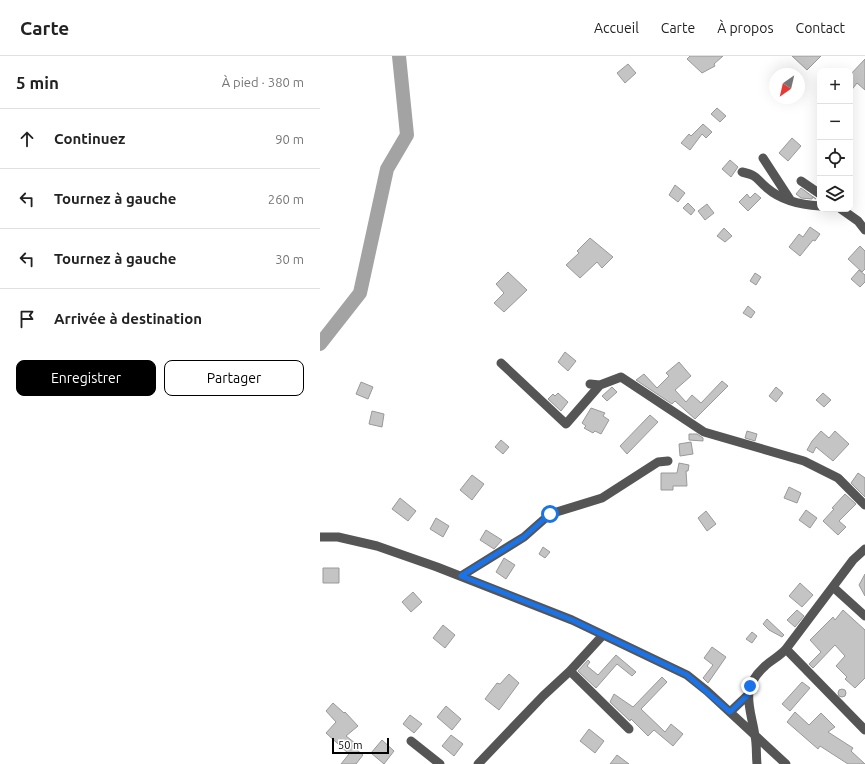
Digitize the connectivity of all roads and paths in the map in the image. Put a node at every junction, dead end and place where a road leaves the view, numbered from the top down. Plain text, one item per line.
1 (763, 158) dead end
2 (742, 172) dead end
3 (801, 181) dead end
4 (817, 192) edge
5 (791, 201) junction
6 (817, 205) edge
7 (845, 212) edge
8 (865, 230) edge
9 (501, 363) dead end
10 (590, 384) dead end
11 (600, 385) junction
12 (668, 461) dead end
13 (865, 505) edge
14 (320, 537) edge
15 (865, 549) edge
16 (461, 576) junction
17 (833, 588) junction
18 (865, 616) edge
19 (603, 635) junction
20 (786, 649) junction
21 (570, 671) junction
22 (749, 694) junction
23 (730, 712) junction
24 (629, 730) dead end
25 (865, 730) edge
26 (755, 736) junction
27 (411, 741) dead end
28 (440, 764) edge
29 (478, 764) edge
30 (757, 764) edge
31 (786, 764) edge

1 - 5 street
2 - 5 street
3 - 4 street
5 - 6 street
7 - 8 street
9 - 11 street
10 - 11 street
11 - 13 street
12 - 16 street
14 - 16 street
15 - 17 street
16 - 19 street
17 - 18 street
17 - 20 street
19 - 21 street
19 - 23 street
20 - 22 street
20 - 25 street
21 - 24 street
21 - 29 street
22 - 23 street
22 - 26 street
23 - 26 street
26 - 30 street
26 - 31 street
27 - 28 street

